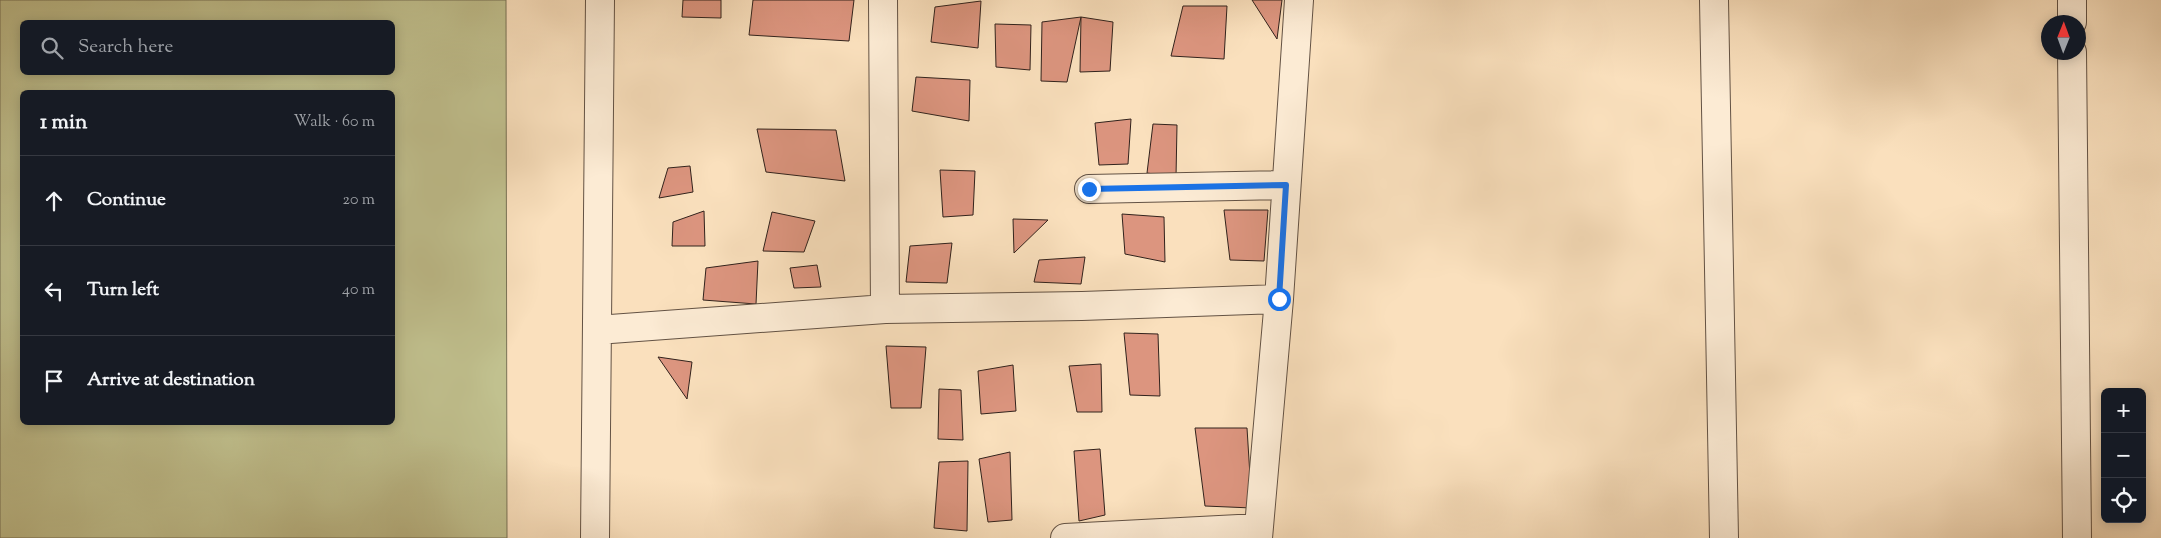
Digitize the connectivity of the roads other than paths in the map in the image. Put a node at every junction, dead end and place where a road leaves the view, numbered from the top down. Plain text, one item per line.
1 (600, 0) edge
2 (883, 0) edge
3 (1298, 0) edge
4 (1714, 0) edge
5 (2072, 0) edge
6 (2072, 15) edge
7 (2072, 60) edge
8 (1286, 185) junction
9 (1089, 189) dead end
10 (1279, 299) junction
11 (885, 308) junction
12 (597, 330) junction
13 (1258, 533) edge
14 (595, 538) edge
15 (1065, 538) edge
16 (1724, 538) edge
17 (2077, 538) edge

1 - 12 street
2 - 11 street
3 - 8 street
4 - 16 street
5 - 6 street
7 - 17 street
8 - 9 street
8 - 10 street
10 - 11 street
10 - 13 street
11 - 12 street
12 - 14 street
13 - 15 street

